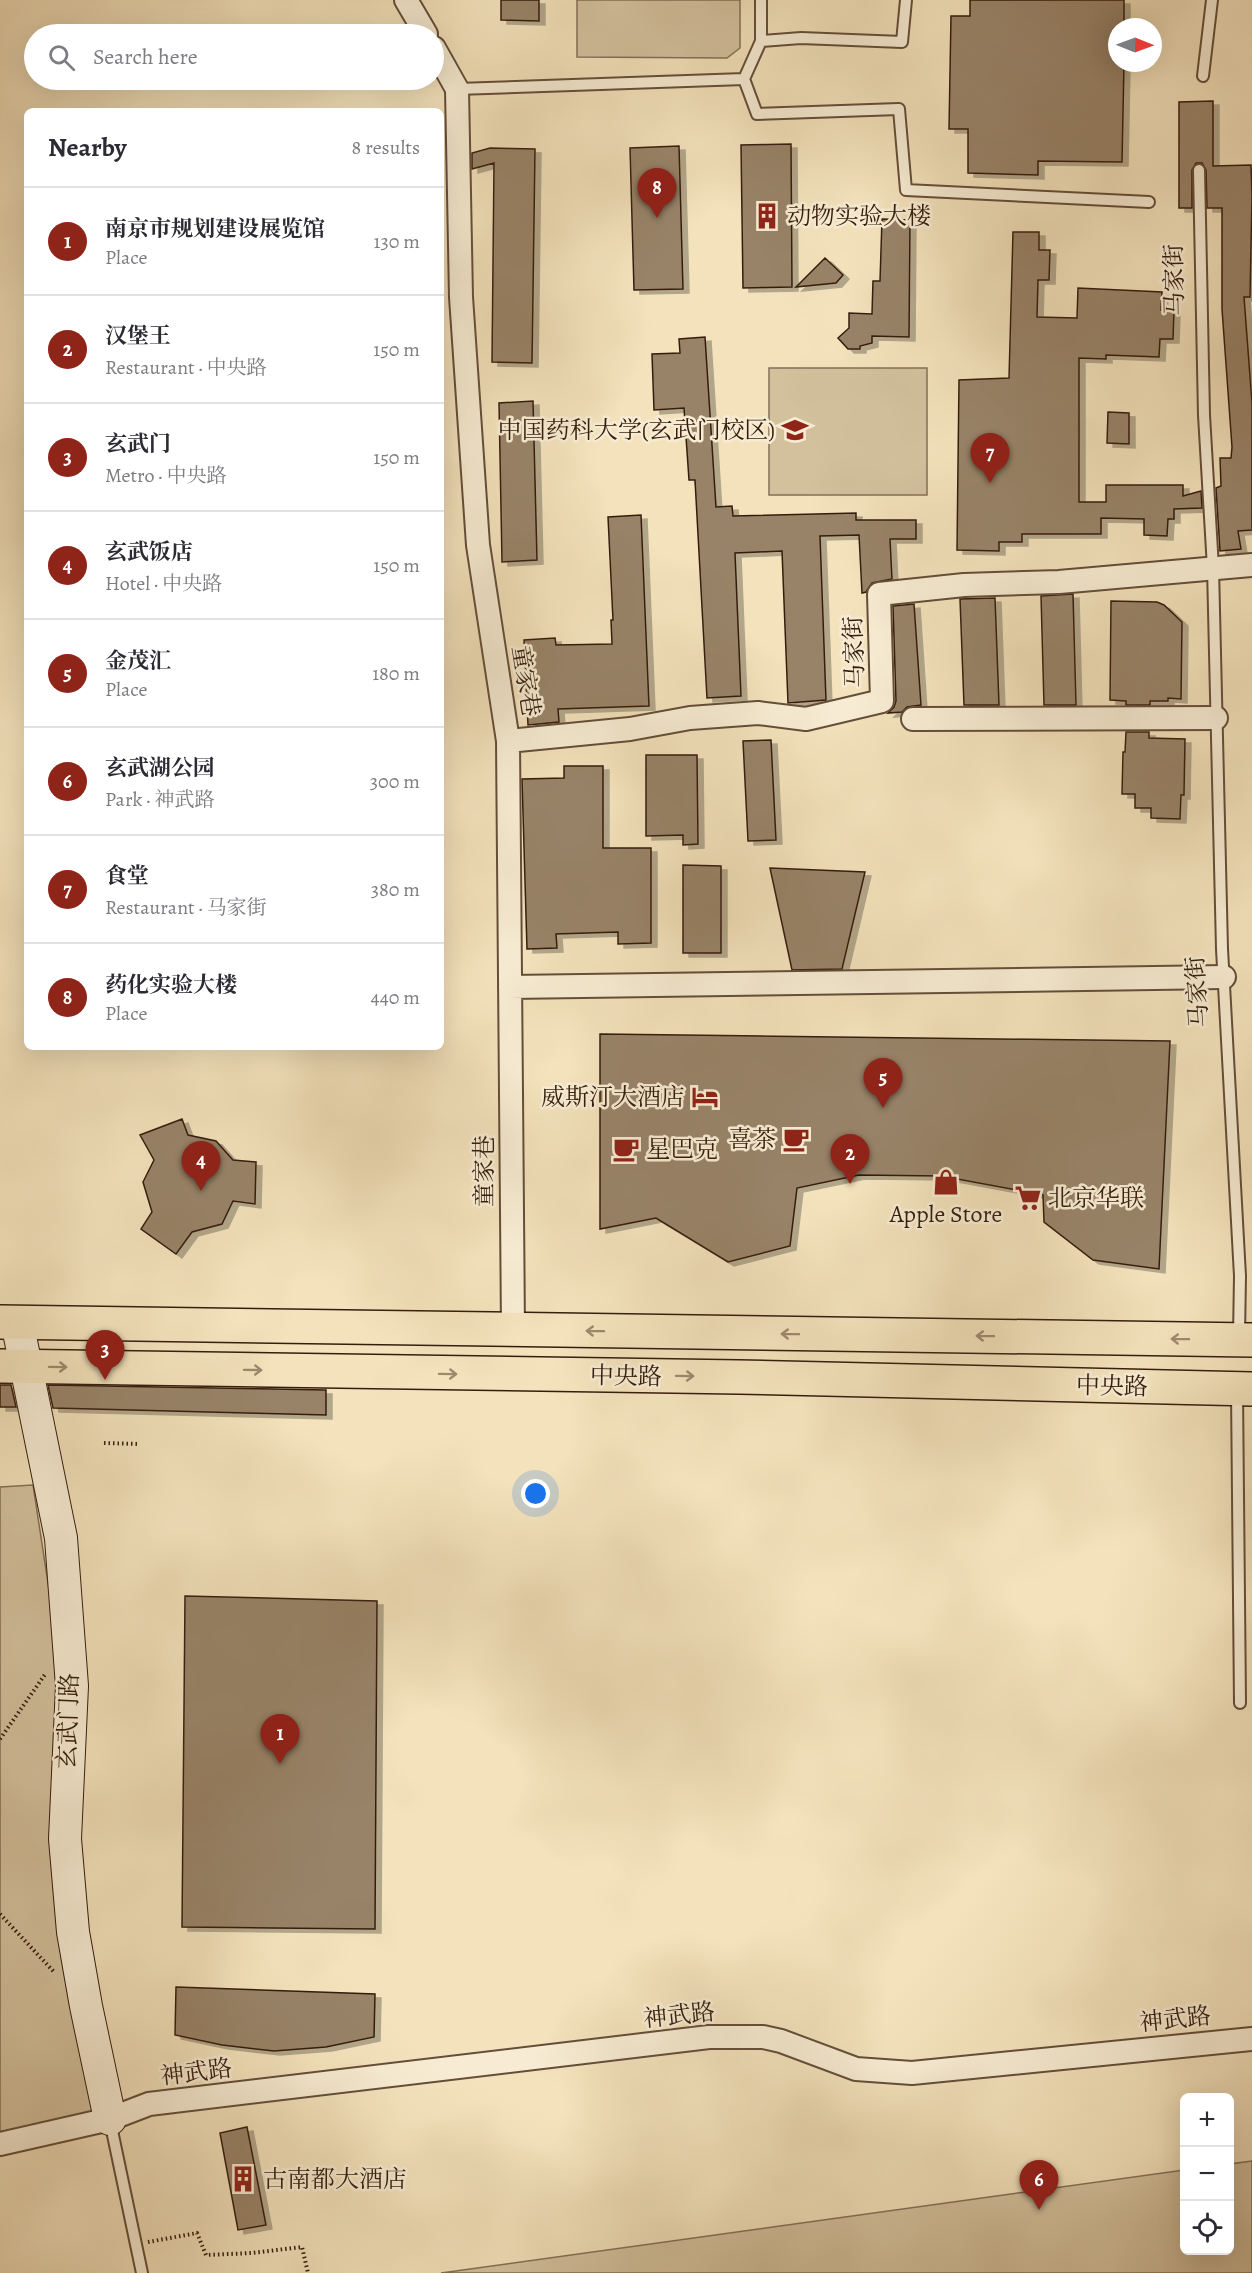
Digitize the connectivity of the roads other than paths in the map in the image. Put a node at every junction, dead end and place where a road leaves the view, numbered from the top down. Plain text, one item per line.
1 (406, 0) edge
2 (761, 0) edge
3 (906, 0) edge
4 (1212, 0) edge
5 (420, 24) edge
6 (761, 40) junction
7 (444, 66) edge
8 (1203, 76) dead end
9 (744, 79) junction
10 (457, 89) junction
11 (1199, 170) dead end
12 (1149, 202) dead end
13 (1252, 565) edge
14 (1213, 568) junction
15 (1216, 718) junction
16 (913, 719) dead end
17 (508, 741) junction
18 (1224, 977) junction
19 (510, 987) junction
20 (8, 1322) edge
21 (513, 1330) junction
22 (1245, 1340) edge
23 (13, 1366) edge
24 (1244, 1389) edge
25 (1240, 1703) dead end
26 (1252, 2039) edge
27 (110, 2119) junction
28 (0, 2144) edge
29 (142, 2273) edge

1 - 5 street
2 - 6 lane
3 - 6 lane
4 - 8 lane
6 - 9 lane
7 - 10 street, 童家巷
9 - 10 lane
9 - 12 lane
10 - 17 street, 童家巷
11 - 14 lane, 马家街
13 - 14 street
14 - 15 lane, 马家街
14 - 17 street, 马家街
15 - 16 street
15 - 18 lane, 马家街
17 - 19 street, 童家巷
18 - 19 street
18 - 22 lane, 马家街
19 - 21 street, 童家巷
20 - 21 main road, 中央路
20 - 23 street, 玄武门路
22 -> 21 main road, 中央路
23 -> 24 main road, 中央路
23 - 27 street, 玄武门路
24 - 25 lane
26 - 27 street, 神武路
27 - 28 street, 神武路
27 - 29 lane

